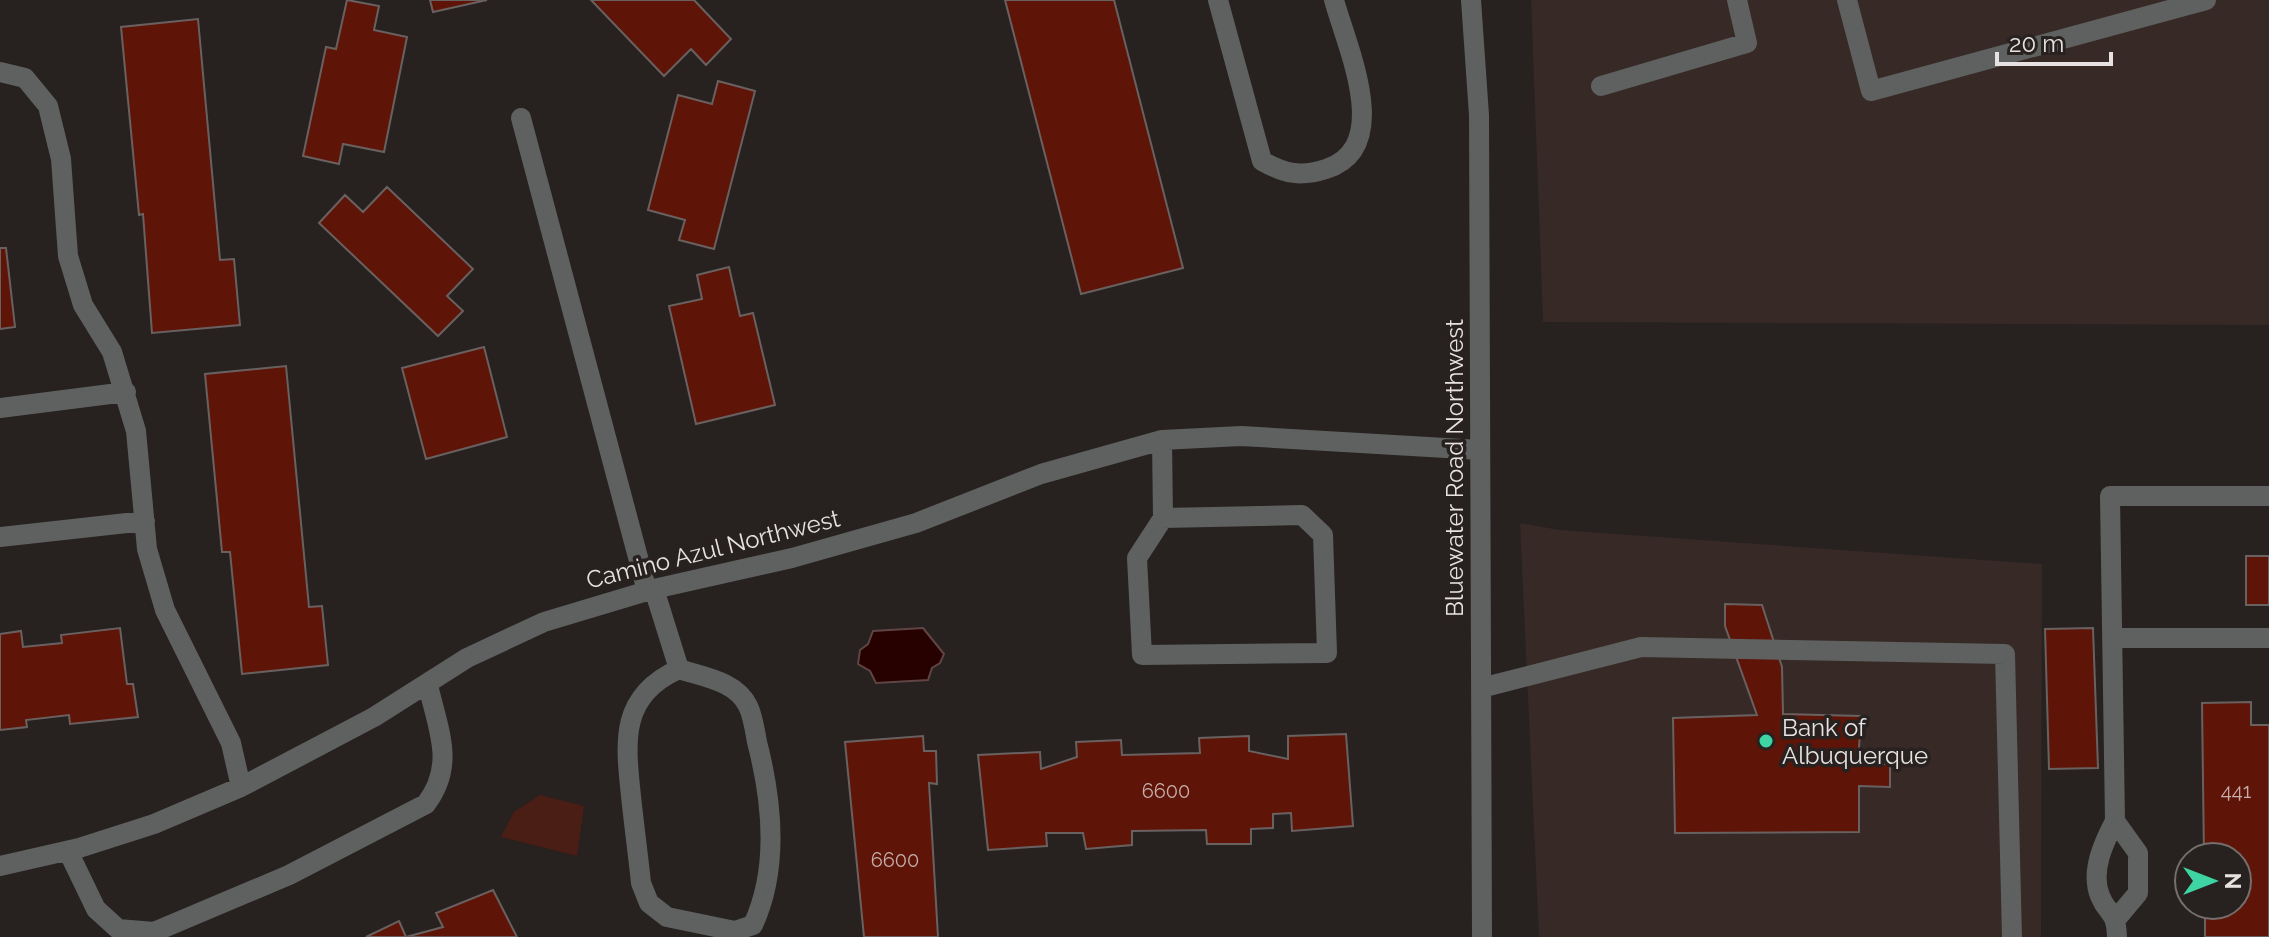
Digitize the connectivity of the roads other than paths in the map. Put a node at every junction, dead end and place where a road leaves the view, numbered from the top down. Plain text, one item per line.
1 (1218, 0) edge
2 (1334, 0) edge
3 (1471, 0) edge
4 (1737, 0) edge
5 (1847, 0) edge
6 (2206, 0) edge
7 (0, 72) edge
8 (1601, 86) dead end
9 (521, 118) dead end
10 (126, 392) junction
11 (0, 408) edge
12 (1162, 440) junction
13 (1480, 450) junction
14 (2269, 496) edge
15 (1163, 518) junction
16 (145, 521) junction
17 (0, 537) edge
18 (650, 590) junction
19 (2112, 638) junction
20 (2269, 638) edge
21 (679, 669) junction
22 (428, 685) junction
23 (1481, 688) junction
24 (241, 787) junction
25 (2115, 821) junction
26 (68, 851) junction
27 (0, 866) edge
28 (2117, 928) edge
29 (1482, 937) edge
30 (2012, 937) edge

1 - 2 street
3 - 13 street, Bluewater Road Northwest
4 - 8 street
5 - 6 street
7 - 10 street
9 - 18 street
10 - 11 street
10 - 16 street
12 - 13 street, Camino Azul Northwest
12 - 15 street
12 - 18 street, Camino Azul Northwest
13 - 23 street, Bluewater Road Northwest
14 - 19 street
15 - 15 street
16 - 17 street
16 - 24 street
18 - 21 street
18 - 22 street, Camino Azul Northwest
19 - 20 street
19 - 25 street
21 - 21 street
22 - 24 street, Camino Azul Northwest
22 - 26 street
23 - 29 street, Bluewater Road Northwest
23 - 30 street
24 - 26 street, Camino Azul Northwest
25 - 28 street
25 - 28 street
26 - 27 street, Camino Azul Northwest

